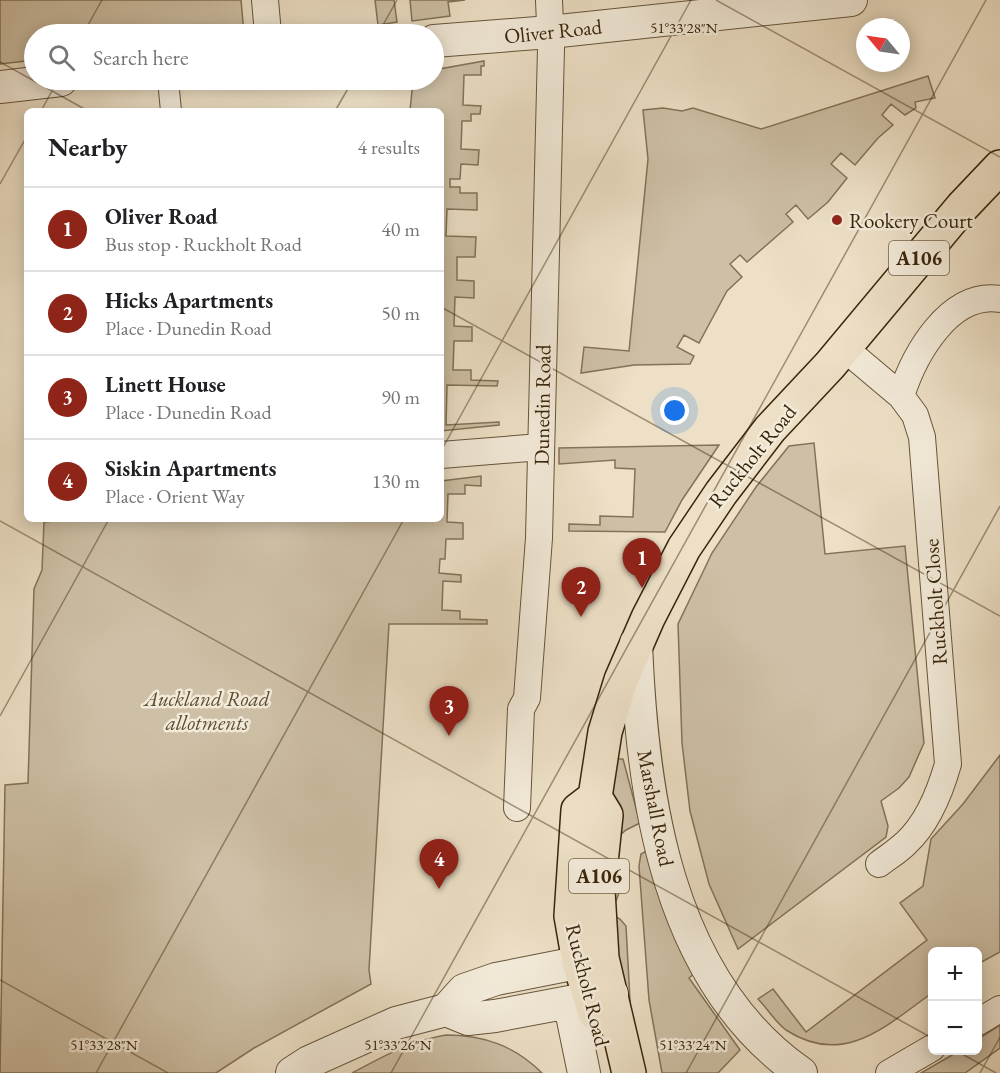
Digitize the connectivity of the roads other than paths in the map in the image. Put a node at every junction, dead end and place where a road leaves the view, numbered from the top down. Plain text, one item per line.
1 (265, 0) edge
2 (549, 0) edge
3 (835, 1) edge
4 (267, 24) edge
5 (550, 32) junction
6 (444, 40) edge
7 (24, 84) edge
8 (0, 87) edge
9 (169, 90) edge
10 (171, 108) edge
11 (1000, 167) edge
12 (1000, 299) edge
13 (844, 348) junction
14 (901, 396) junction
15 (541, 447) junction
16 (444, 455) edge
17 (636, 643) junction
18 (517, 808) dead end
19 (879, 864) dead end
20 (590, 960) junction
21 (590, 998) junction
22 (1000, 1009) edge
23 (446, 1010) junction
24 (982, 1020) edge
25 (928, 1051) edge
26 (292, 1073) edge
27 (584, 1073) edge
28 (609, 1073) edge
29 (629, 1073) edge
30 (801, 1073) edge
31 (890, 1073) edge

1 - 4 street
2 - 5 street, Dunedin Road
3 - 5 street, Oliver Road
5 - 6 street, Oliver Road
5 - 15 street, Dunedin Road
7 - 8 street
9 - 10 street
11 - 13 main road, Ruckholt Road / A106
12 - 14 street
13 - 14 street, Ruckholt Close
13 - 17 main road, Ruckholt Road / A106
14 - 19 street, Ruckholt Close
15 - 16 street
15 - 18 street, Dunedin Road
17 - 20 main road, Ruckholt Road / A106
17 - 30 street, Marshall Road
20 - 21 main road, Ruckholt Road / A106
20 - 23 street
21 - 23 street
21 - 27 street, Ruckholt Road / A106
21 - 28 main road, Ruckholt Road / A106
21 - 29 main road, Ruckholt Road / A106
22 - 24 street
23 - 26 street
25 - 31 street

